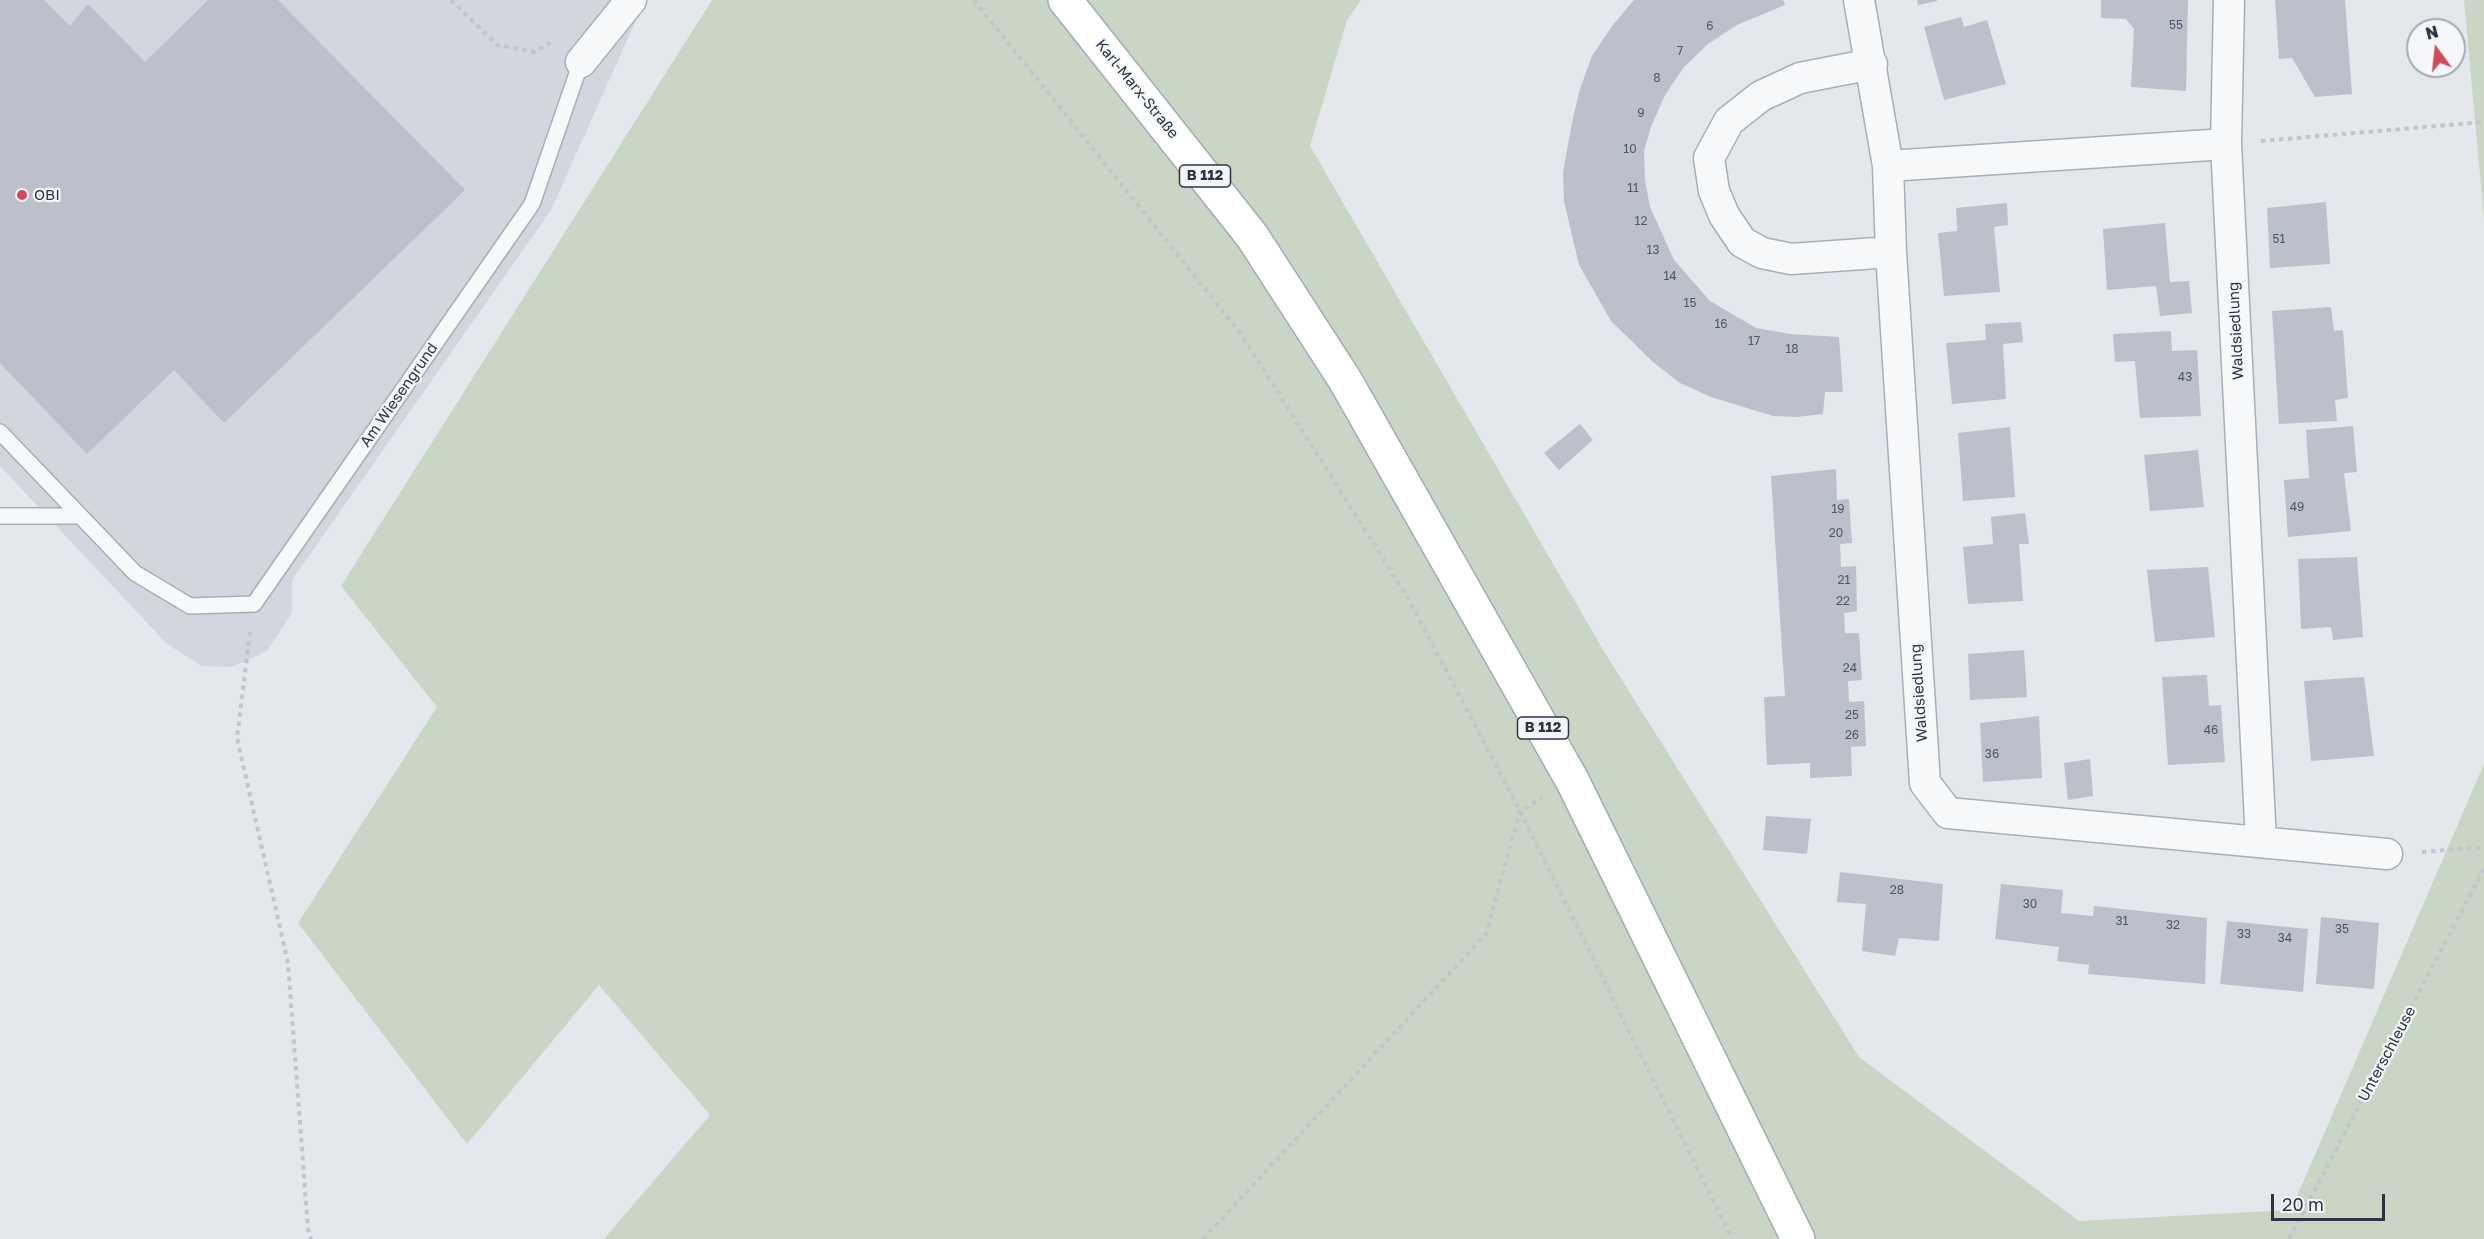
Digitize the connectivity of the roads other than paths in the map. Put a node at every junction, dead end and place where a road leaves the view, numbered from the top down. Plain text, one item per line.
1 (631, 0) edge
2 (1065, 0) edge
3 (1860, 0) edge
4 (2229, 0) edge
5 (581, 62) joint
6 (1872, 64) junction
7 (2226, 144) junction
8 (1888, 166) junction
9 (1891, 252) junction
10 (0, 432) edge
11 (0, 516) edge
12 (80, 516) junction
13 (2261, 842) junction
14 (2387, 854) road end
15 (1798, 1239) edge

1 - 5 street, Am Wiesengrund
2 - 15 main road, Karl-Marx-Straße / B 112
3 - 6 street, Waldsiedlung
4 - 7 street, Waldsiedlung
5 - 12 lane, Am Wiesengrund
6 - 8 street, Waldsiedlung
6 - 9 street
7 - 8 street
7 - 13 street, Waldsiedlung
8 - 9 street, Waldsiedlung
9 - 13 street, Waldsiedlung
10 - 12 lane
11 - 12 lane
13 - 14 street, Waldsiedlung

